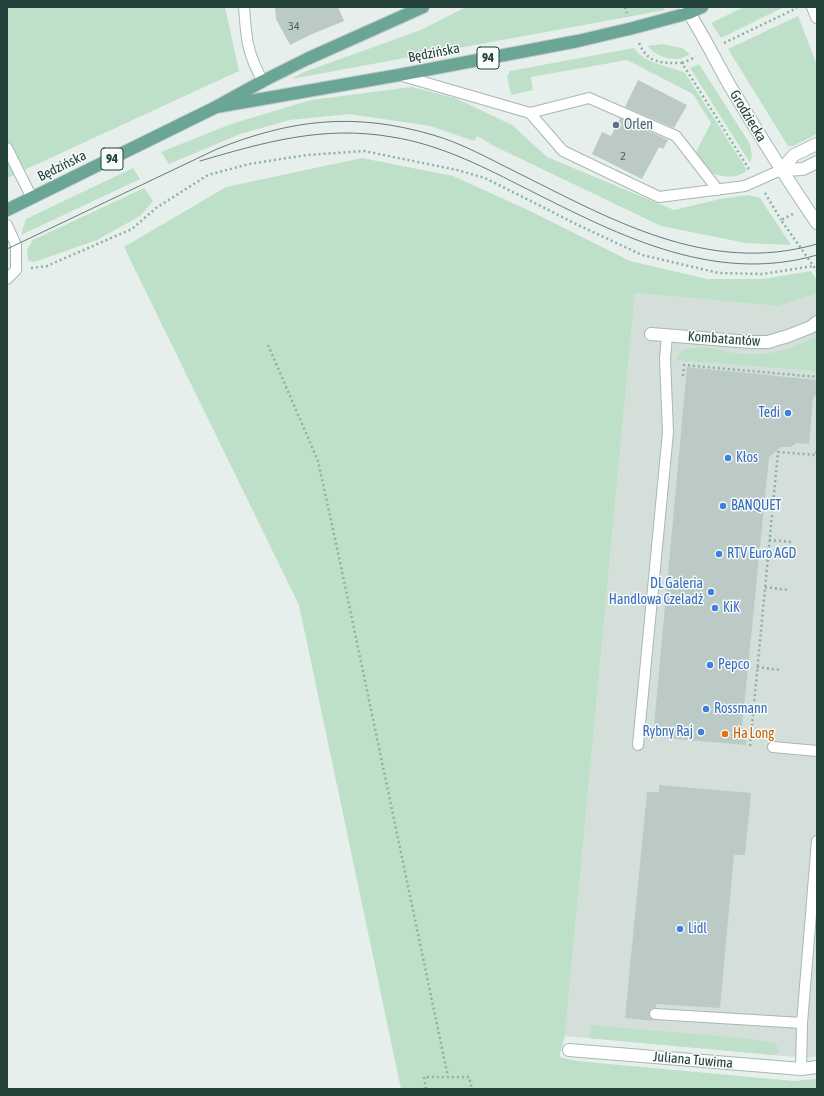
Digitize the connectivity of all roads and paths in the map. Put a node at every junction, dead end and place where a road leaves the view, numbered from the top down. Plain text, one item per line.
1 (244, 7) edge
2 (702, 7) edge
3 (800, 7) edge
4 (813, 7) edge
5 (416, 9) edge
6 (687, 10) edge
7 (817, 17) edge
8 (711, 50) junction
9 (643, 53) dead end
10 (682, 63) junction
11 (398, 75) junction
12 (263, 80) junction
13 (216, 107) junction
14 (530, 113) junction
15 (817, 144) edge
16 (7, 148) edge
17 (817, 162) edge
18 (781, 170) junction
19 (757, 181) junction
20 (718, 190) junction
21 (32, 198) junction
22 (807, 208) junction
23 (7, 210) edge
24 (781, 220) junction
25 (817, 223) edge
26 (7, 225) edge
27 (813, 266) junction
28 (16, 270) junction
29 (817, 271) edge
30 (7, 279) edge
31 (817, 322) edge
32 (651, 334) dead end
33 (667, 335) junction
34 (268, 345) dead end
35 (817, 377) edge
36 (682, 379) dead end
37 (817, 448) edge
38 (769, 540) junction
39 (792, 542) dead end
40 (765, 587) junction
41 (788, 590) dead end
42 (757, 667) junction
43 (780, 670) dead end
44 (638, 745) dead end
45 (750, 746) dead end
46 (773, 747) dead end
47 (817, 751) edge
48 (817, 842) edge
49 (655, 1014) dead end
50 (802, 1024) junction
51 (569, 1050) dead end
52 (817, 1067) edge
53 (801, 1069) junction
54 (448, 1077) junction
55 (426, 1089) edge
56 (472, 1089) edge

1 - 12 lane
2 - 6 main road, Będzińska / 94
3 - 8 path
4 - 7 street
5 - 12 main road, Będzińska / 94
6 - 8 street, Grodziecka
6 - 11 main road, Będzińska / 94
8 - 10 path
8 - 18 street, Grodziecka
9 - 10 path
10 - 19 path
11 - 13 main road, Będzińska / 94
11 - 14 lane
12 - 13 main road, Będzińska / 94
13 - 21 main road, Będzińska / 94
14 - 20 lane
14 - 20 lane
15 - 18 street
16 - 21 lane
17 - 18 street
18 - 19 lane
18 - 22 street, Grodziecka
19 - 20 lane
19 - 24 path
21 - 23 main road, Będzińska / 94
22 - 24 path
22 - 25 street, Grodziecka
24 - 27 path
26 - 28 lane
27 - 28 path
27 - 29 path
28 - 30 lane
31 - 33 street, Kombatantów
32 - 33 street, Kombatantów
33 - 44 lane
34 - 54 path
35 - 36 path
37 - 38 path
38 - 39 path
38 - 40 path
40 - 41 path
40 - 42 path
42 - 43 path
42 - 45 path
46 - 47 lane
48 - 50 lane
49 - 50 lane
50 - 53 lane
51 - 53 street, Juliana Tuwima
52 - 53 street, Juliana Tuwima
54 - 55 path
54 - 56 path

